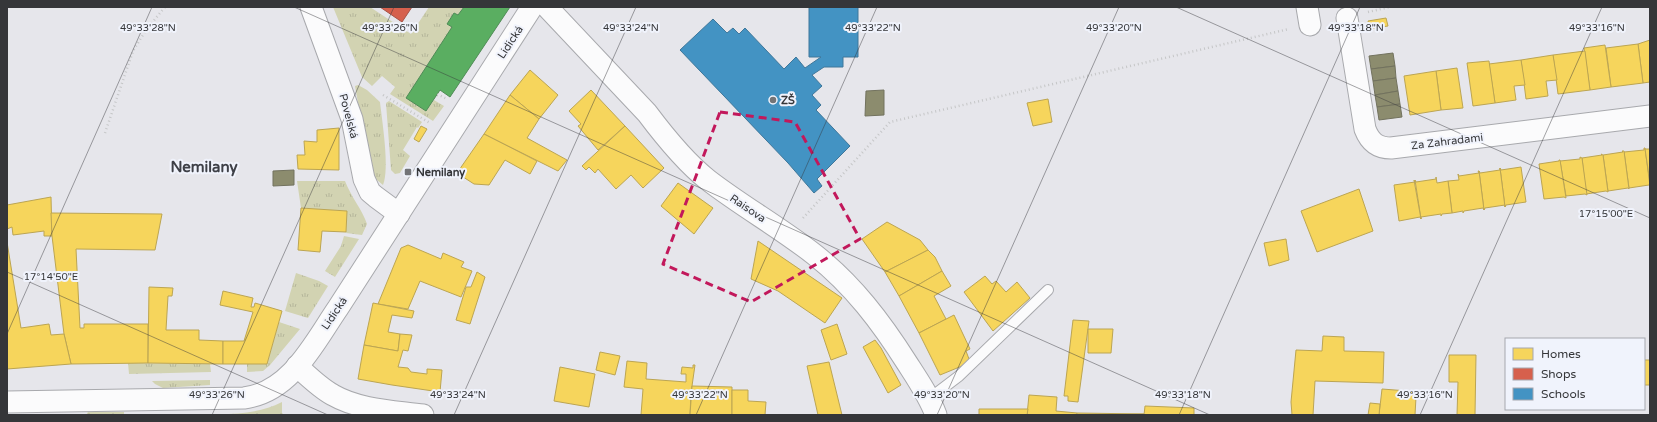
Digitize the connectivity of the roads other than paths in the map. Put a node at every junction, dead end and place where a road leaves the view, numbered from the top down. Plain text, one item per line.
1 (311, 7) edge
2 (532, 7) edge
3 (547, 7) edge
4 (1347, 18) dead end
5 (1650, 116) edge
6 (399, 214) junction
7 (1048, 290) dead end
8 (297, 366) junction
9 (7, 402) edge
10 (933, 407) edge
11 (423, 415) edge

1 - 6 street, Povelská
2 - 6 street, Lidická
3 - 10 street, Raisova
4 - 5 street, Za Zahradami
6 - 8 street, Lidická
7 - 10 lane
8 - 9 street, Lidická
8 - 11 street

